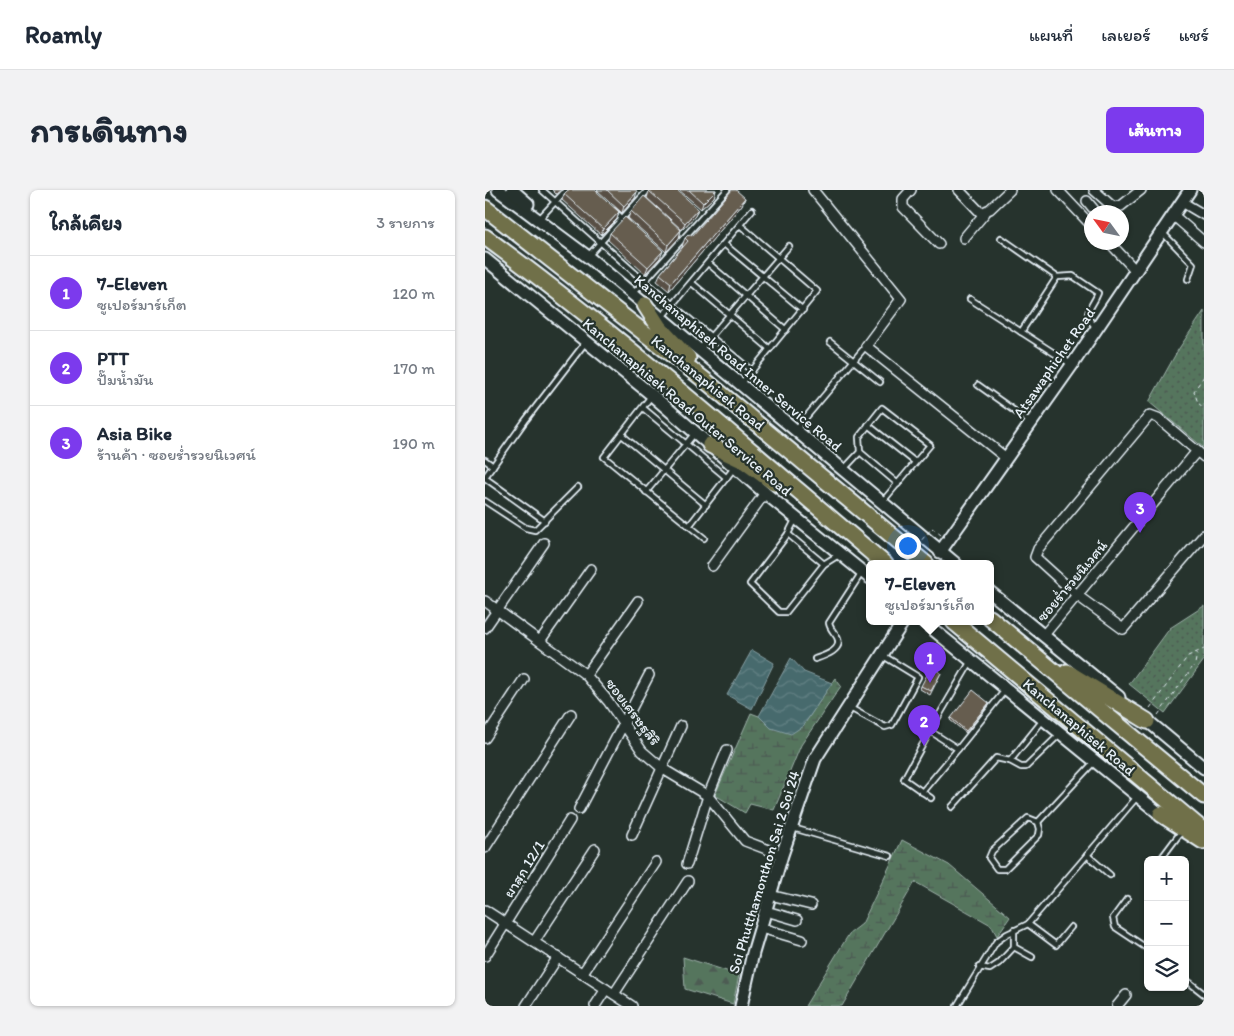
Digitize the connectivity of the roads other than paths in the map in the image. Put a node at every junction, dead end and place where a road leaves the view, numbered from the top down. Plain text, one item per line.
1 (498, 190) edge
2 (512, 190) edge
3 (542, 190) edge
4 (566, 190) edge
5 (648, 190) edge
6 (715, 190) edge
7 (727, 190) edge
8 (813, 190) edge
9 (911, 190) edge
10 (959, 190) edge
11 (1010, 190) edge
12 (1058, 190) edge
13 (1094, 190) edge
14 (1141, 190) edge
15 (1190, 190) edge
16 (637, 194) edge
17 (721, 196) junction
18 (641, 198) junction
19 (1087, 201) dead end
20 (555, 202) junction
21 (1182, 202) junction
22 (648, 205) edge
23 (1090, 205) edge
24 (609, 207) edge
25 (485, 208) edge
26 (752, 210) dead end
27 (697, 212) edge
28 (985, 212) junction
29 (1173, 215) junction
30 (1204, 215) edge
31 (541, 217) junction
32 (703, 217) junction
33 (1084, 218) edge
34 (622, 219) junction
35 (629, 225) edge
36 (740, 225) junction
37 (549, 227) junction
38 (677, 230) edge
39 (1162, 232) junction
40 (485, 237) edge
41 (684, 237) junction
42 (964, 238) dead end
43 (1001, 238) dead end
44 (600, 242) junction
45 (1204, 242) edge
46 (724, 244) junction
47 (939, 244) dead end
48 (789, 246) dead end
49 (1116, 250) edge
50 (658, 251) edge
51 (588, 256) junction
52 (665, 257) junction
53 (779, 258) junction
54 (485, 259) edge
55 (708, 263) junction
56 (491, 266) edge
57 (1136, 271) junction
58 (763, 276) junction
59 (1057, 277) junction
60 (1188, 279) dead end
61 (644, 281) junction
62 (691, 283) junction
63 (633, 294) junction
64 (747, 296) junction
65 (970, 299) dead end
66 (645, 305) junction
67 (673, 306) junction
68 (803, 310) junction
69 (730, 316) junction
70 (661, 318) junction
71 (1097, 328) junction
72 (786, 330) junction
73 (1021, 332) junction
74 (711, 337) junction
75 (586, 342) junction
76 (829, 342) dead end
77 (866, 346) junction
78 (770, 349) junction
79 (700, 350) junction
80 (853, 361) junction
81 (1072, 365) junction
82 (752, 371) junction
83 (707, 382) junction
84 (880, 382) dead end
85 (741, 384) junction
86 (978, 384) dead end
87 (652, 396) junction
88 (643, 408) junction
89 (1032, 423) junction
90 (868, 425) junction
91 (795, 430) junction
92 (695, 432) junction
93 (622, 435) junction
94 (686, 444) junction
95 (710, 445) junction
96 (860, 452) junction
97 (1201, 454) edge
98 (1006, 458) junction
99 (485, 460) edge
100 (915, 462) junction
101 (493, 466) junction
102 (735, 467) junction
103 (665, 470) junction
104 (843, 471) junction
105 (485, 478) edge
106 (727, 478) junction
107 (898, 484) junction
108 (578, 487) dead end
109 (646, 492) junction
110 (765, 493) junction
111 (807, 498) junction
112 (485, 501) edge
113 (882, 502) junction
114 (706, 505) junction
115 (797, 517) junction
116 (545, 521) junction
117 (689, 526) junction
118 (788, 534) junction
119 (1204, 535) edge
120 (704, 538) dead end
121 (544, 543) dead end
122 (940, 552) junction
123 (841, 553) junction
124 (880, 560) edge
125 (921, 560) edge
126 (951, 560) edge
127 (824, 564) junction
128 (712, 566) dead end
129 (591, 570) dead end
130 (866, 574) edge
131 (994, 595) edge
132 (1078, 596) junction
133 (485, 601) edge
134 (638, 601) dead end
135 (497, 610) junction
136 (994, 621) edge
137 (901, 625) edge
138 (929, 625) edge
139 (958, 625) edge
140 (485, 628) edge
141 (1043, 636) junction
142 (540, 641) junction
143 (1023, 645) junction
144 (881, 654) junction
145 (815, 659) dead end
146 (972, 659) junction
147 (586, 674) junction
148 (649, 676) dead end
149 (524, 679) dead end
150 (1007, 688) junction
151 (847, 707) junction
152 (571, 714) dead end
153 (1044, 719) junction
154 (1147, 721) junction
155 (624, 725) junction
156 (681, 726) dead end
157 (930, 731) junction
158 (1061, 733) junction
159 (485, 738) edge
160 (958, 749) junction
161 (727, 750) dead end
162 (1010, 761) junction
163 (1095, 761) junction
164 (1204, 768) edge
165 (663, 769) junction
166 (922, 792) junction
167 (707, 796) junction
168 (1138, 796) junction
169 (1204, 796) edge
170 (931, 798) dead end
171 (952, 807) dead end
172 (579, 809) dead end
173 (1161, 814) junction
174 (570, 820) dead end
175 (1038, 822) junction
176 (791, 827) junction
177 (1181, 832) junction
178 (1204, 832) edge
179 (632, 835) dead end
180 (1204, 842) edge
181 (485, 848) edge
182 (595, 849) dead end
183 (1204, 850) edge
184 (782, 855) junction
185 (1087, 855) junction
186 (890, 856) dead end
187 (1163, 856) edge
188 (656, 862) dead end
189 (687, 864) dead end
190 (1110, 875) dead end
191 (688, 881) dead end
192 (770, 895) junction
193 (1127, 899) dead end
194 (811, 905) dead end
195 (485, 910) edge
196 (766, 911) junction
197 (797, 920) dead end
198 (506, 924) junction
199 (1028, 924) junction
200 (1071, 927) dead end
201 (761, 928) junction
202 (1014, 930) junction
203 (802, 940) dead end
204 (534, 942) junction
205 (1145, 946) edge
206 (1014, 947) junction
207 (485, 956) edge
208 (558, 957) junction
209 (1032, 957) dead end
210 (979, 967) junction
211 (582, 974) junction
212 (1189, 982) edge
213 (610, 992) junction
214 (1204, 994) edge
215 (1126, 995) dead end
216 (526, 1006) edge
217 (595, 1006) edge
218 (632, 1006) edge
219 (741, 1006) edge
220 (957, 1006) edge
221 (1117, 1006) edge

1 - 37 main road, Kanchanaphisek Road Inner Service Road
2 - 31 main road
3 - 20 lane
4 - 20 lane
5 - 18 lane
6 - 17 lane
7 - 17 lane
8 - 77 street
9 - 47 street
10 - 28 street
11 - 28 street
12 - 33 street
13 - 14 street
15 - 21 main road, Atsawaphichet Road
16 - 18 lane
17 - 32 lane
18 - 22 lane
18 - 34 lane
19 - 23 street
20 - 31 lane
20 - 44 lane
21 - 29 main road, Atsawaphichet Road
21 - 30 street
24 - 34 lane
25 - 83 highway, Kanchanaphisek Road
26 - 36 lane
27 - 32 lane
28 - 42 street
29 - 39 main road, Atsawaphichet Road
29 - 45 street
31 - 37 main road
32 - 41 lane
34 - 35 lane
34 - 44 lane
36 - 46 lane
36 - 53 lane
37 - 51 main road, Kanchanaphisek Road Inner Service Road
38 - 41 lane
39 - 57 main road, Atsawaphichet Road
39 - 60 lane
40 - 111 highway, Kanchanaphisek Road
41 - 52 lane
43 - 59 lane
44 - 51 lane
44 - 61 lane
46 - 55 lane
46 - 58 lane
48 - 53 lane
49 - 57 street
50 - 52 lane
51 - 63 main road, Kanchanaphisek Road Inner Service Road
52 - 61 lane
53 - 58 lane
53 - 68 lane
54 - 56 main road, Kanchanaphisek Road Outer Service Road
55 - 62 lane
55 - 64 lane
56 - 75 main road, Kanchanaphisek Road Outer Service Road
57 - 71 main road, Atsawaphichet Road
58 - 64 lane
58 - 68 lane
59 - 71 lane
59 - 73 lane
61 - 63 lane
61 - 67 lane
62 - 67 lane
62 - 69 lane
63 - 66 main road, Kanchanaphisek Road Inner Service Road
64 - 69 lane
64 - 72 lane
65 - 73 lane
66 - 70 main road, Kanchanaphisek Road Inner Service Road
66 - 83 highway
67 - 70 lane
67 - 74 lane
68 - 72 lane
69 - 74 lane
69 - 78 lane
70 - 79 main road, Kanchanaphisek Road Inner Service Road
71 - 81 main road, Atsawaphichet Road
72 - 78 lane
73 - 81 lane
74 - 79 lane
74 - 82 lane
75 - 87 main road, Kanchanaphisek Road Outer Service Road
75 - 101 lane
76 - 80 lane
77 - 80 lane
77 - 98 street
78 - 82 lane
79 - 85 main road, Kanchanaphisek Road Inner Service Road
80 - 84 lane
80 - 91 lane
81 - 89 main road, Atsawaphichet Road
82 - 85 lane
83 - 125 highway, Kanchanaphisek Road
85 - 91 main road, Kanchanaphisek Road Inner Service Road
86 - 89 lane
87 - 88 lane
87 - 92 main road, Kanchanaphisek Road Outer Service Road
88 - 93 lane
88 - 94 lane
89 - 98 main road, Atsawaphichet Road
90 - 96 lane
90 - 100 lane
90 - 100 lane
91 - 104 main road, Kanchanaphisek Road Inner Service Road
92 - 94 lane
92 - 95 main road, Kanchanaphisek Road Outer Service Road
93 - 103 lane
93 - 109 lane
94 - 103 lane
94 - 106 lane
95 - 102 main road, Kanchanaphisek Road Outer Service Road
95 - 111 highway
96 - 104 lane
96 - 107 lane
97 - 132 street, ซอยร่ำรวยนิเวศน์
97 - 132 street
98 - 122 main road, Atsawaphichet Road
99 - 101 lane
100 - 107 lane
101 - 105 lane
102 - 106 lane
102 - 110 main road, Kanchanaphisek Road Outer Service Road
103 - 109 lane
103 - 114 lane
104 - 113 main road, Kanchanaphisek Road Inner Service Road
105 - 116 lane
106 - 114 lane
107 - 113 lane
108 - 116 lane
109 - 117 lane
110 - 115 main road, Kanchanaphisek Road Outer Service Road
110 - 128 street
111 - 124 highway, Kanchanaphisek Road
112 - 116 lane
113 - 122 main road, Kanchanaphisek Road Inner Service Road
114 - 117 lane
115 - 118 lane
115 - 123 main road, Kanchanaphisek Road Outer Service Road
117 - 120 lane
118 - 127 lane
118 - 127 lane
119 - 132 street
121 - 135 street
122 - 126 main road, Kanchanaphisek Road Inner Service Road
123 - 127 lane
123 - 130 main road, Kanchanaphisek Road Outer Service Road
129 - 142 street
130 - 145 lane
131 - 141 main road
132 - 141 street, ซอยร่ำรวยนิเวศน์
133 - 135 street, ซอยเศรษฐสิริ
134 - 147 street
135 - 140 street
135 - 142 street, ซอยเศรษฐสิริ
136 - 143 highway, Kanchanaphisek Road
137 - 144 main road, Soi Phutthamonthon Sai 2 Soi 24
138 - 146 main road
139 - 178 highway, Kanchanaphisek Road
141 - 154 main road
142 - 147 street, ซอยเศรษฐสิริ
143 - 154 highway
143 - 169 highway, Kanchanaphisek Road
144 - 151 main road, Soi Phutthamonthon Sai 2 Soi 24
144 - 151 lane
146 - 150 main road
146 - 157 lane
147 - 155 street, ซอยเศรษฐสิริ
148 - 155 street
149 - 159 street
150 - 153 main road
150 - 160 lane
151 - 176 main road, Soi Phutthamonthon Sai 2 Soi 24
152 - 181 street
153 - 158 main road
153 - 162 lane
154 - 164 main road
155 - 165 street, ซอยเศรษฐสิริ
155 - 172 street
156 - 165 street
157 - 160 lane
157 - 166 lane
158 - 162 lane
158 - 163 main road
160 - 166 lane
161 - 167 street
162 - 171 lane
163 - 168 main road
163 - 175 lane
165 - 167 street, ซอยเศรษฐสิริ
165 - 179 street
166 - 170 lane
167 - 184 street, ซอยเศรษฐสิริ
167 - 189 street
168 - 173 main road
168 - 185 lane
173 - 177 main road
173 - 180 highway
174 - 198 street, ผาสุก 12/1
175 - 175 lane
176 - 184 main road, Soi Phutthamonthon Sai 2 Soi 24
176 - 186 lane
177 - 183 main road
177 - 187 lane
182 - 204 street
184 - 192 main road, Soi Phutthamonthon Sai 2 Soi 24
185 - 190 lane
185 - 199 lane
188 - 211 street
191 - 213 street
192 - 194 street
192 - 196 main road, Soi Phutthamonthon Sai 2 Soi 24
193 - 205 lane
195 - 198 street
196 - 197 street
196 - 201 main road, Soi Phutthamonthon Sai 2 Soi 24
198 - 204 street
198 - 207 street, ผาสุก 12/1
199 - 200 lane
199 - 202 lane
201 - 203 street
201 - 219 main road, Soi Phutthamonthon Sai 2 Soi 24
202 - 206 lane
202 - 210 lane
204 - 208 street
206 - 209 lane
206 - 210 lane
208 - 211 street
208 - 216 street
210 - 220 lane
211 - 213 street
212 - 214 lane
213 - 217 street
213 - 218 street
215 - 221 street

